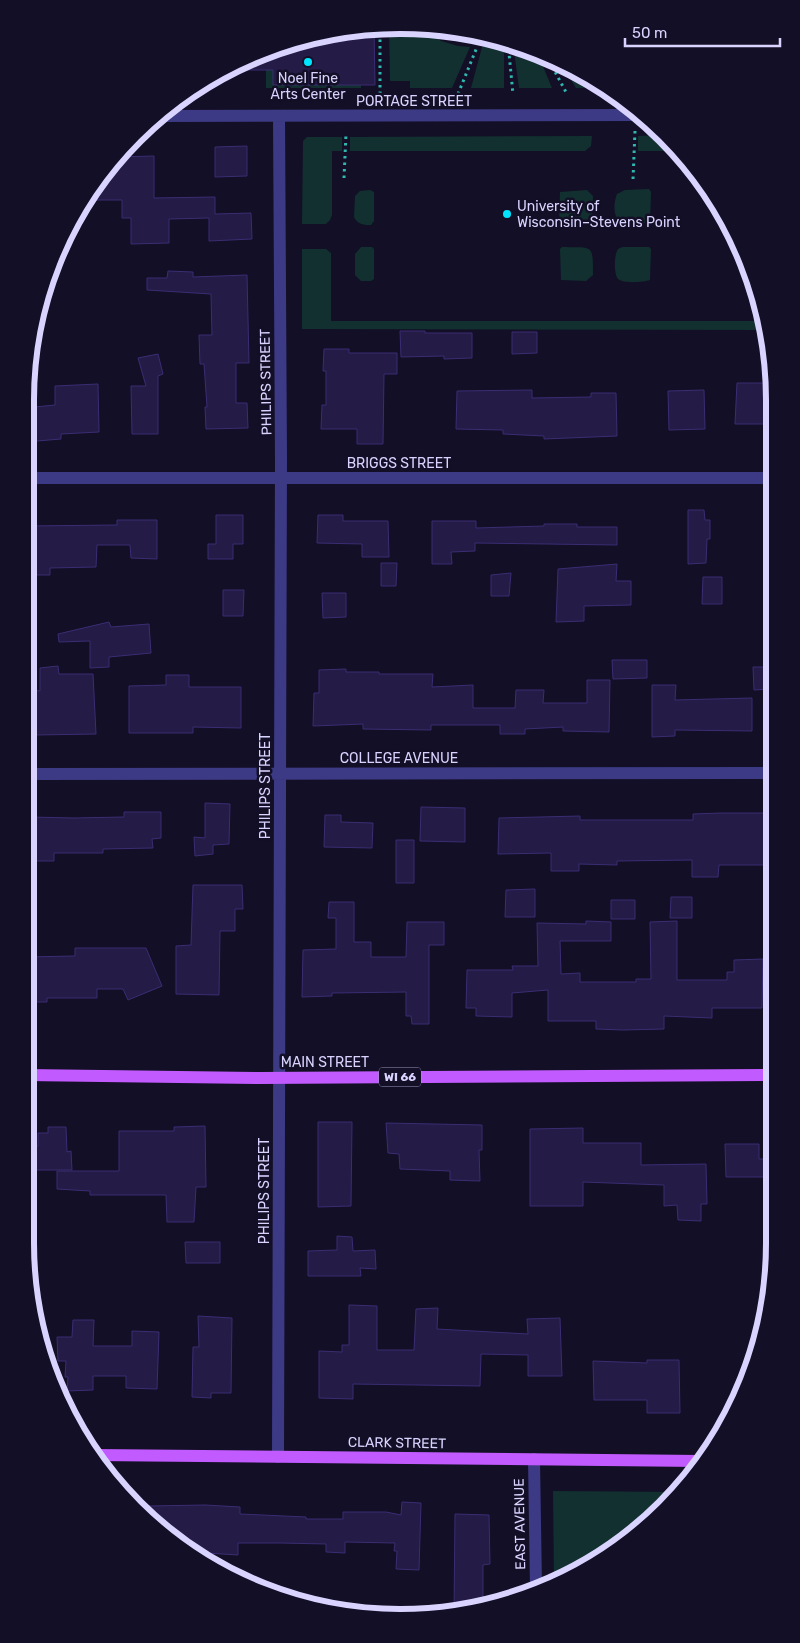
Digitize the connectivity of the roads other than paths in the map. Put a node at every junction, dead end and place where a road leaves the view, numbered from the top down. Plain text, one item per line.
1 (630, 115) edge
2 (169, 116) edge
3 (279, 116) junction
4 (34, 478) edge
5 (281, 478) junction
6 (766, 478) edge
7 (766, 772) edge
8 (280, 773) junction
9 (34, 774) edge
10 (34, 1075) edge
11 (766, 1076) edge
12 (278, 1077) junction
13 (101, 1455) edge
14 (278, 1457) junction
15 (534, 1459) junction
16 (695, 1461) edge
17 (536, 1583) edge

1 - 3 street, PORTAGE STREET
2 - 3 street, PORTAGE STREET
3 - 5 street, PHILIPS STREET
4 - 5 street, BRIGGS STREET
5 - 6 street, BRIGGS STREET
5 - 8 street, PHILIPS STREET
7 - 8 street, COLLEGE AVENUE
8 - 9 street, COLLEGE AVENUE
8 - 12 street, PHILIPS STREET
10 - 12 main road, MAIN STREET / WI 66
11 - 12 main road, MAIN STREET / WI 66
12 - 14 street, PHILIPS STREET
13 - 14 main road, CLARK STREET
14 - 15 main road, CLARK STREET
15 - 16 main road, CLARK STREET
15 - 17 street, EAST AVENUE

